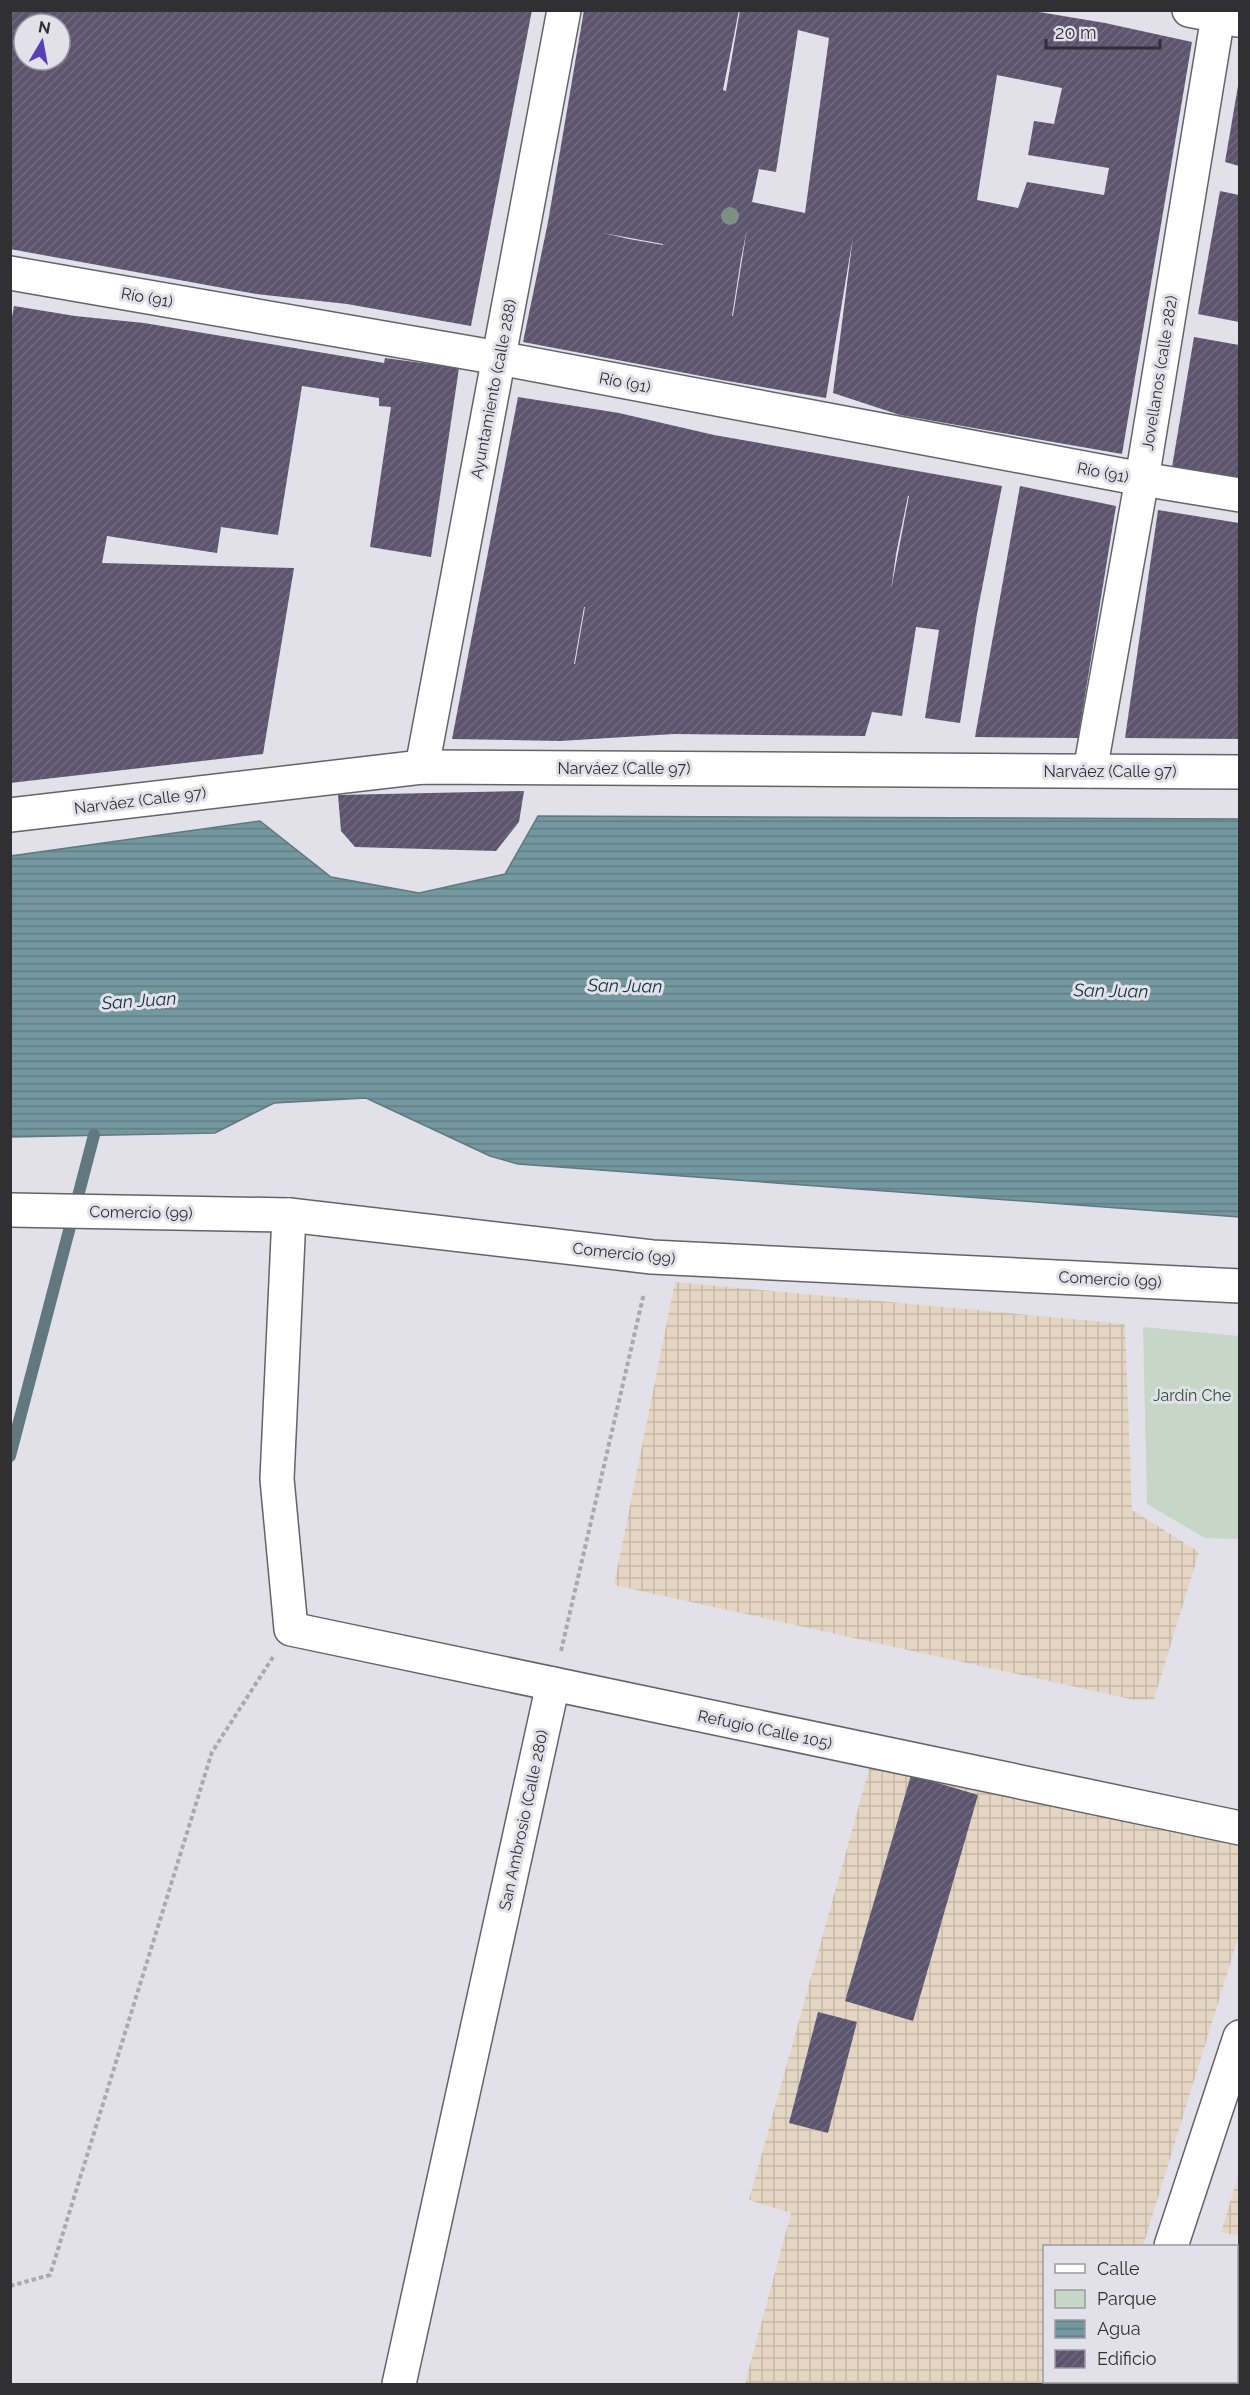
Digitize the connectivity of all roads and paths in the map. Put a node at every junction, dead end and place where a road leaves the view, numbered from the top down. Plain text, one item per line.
1 (564, 10) edge
2 (1216, 15) edge
3 (10, 273) edge
4 (499, 358) junction
5 (1142, 479) junction
6 (1239, 495) edge
7 (422, 767) junction
8 (1090, 771) junction
9 (1239, 772) edge
10 (10, 815) edge
11 (10, 1210) edge
12 (289, 1215) junction
13 (652, 1257) junction
14 (1239, 1286) edge
15 (291, 1629) junction
16 (553, 1684) junction
17 (1239, 1828) edge
18 (1239, 2037) edge
19 (1172, 2245) edge
20 (10, 2286) edge
21 (399, 2385) edge

1 - 4 street, Ayuntamiento (calle 288)
2 - 5 street, Jovellanos (calle 282)
3 - 4 street, Río (91)
4 - 5 street, Río (91)
4 - 7 street, Ayuntamiento (calle 288)
5 - 6 street, Río (91)
5 - 8 street, Jovellanos (calle 282)
7 - 8 street, Narváez (Calle 97)
7 - 10 street, Narváez (Calle 97)
8 - 9 street, Narváez (Calle 97)
11 - 12 street, Comercio (99)
12 - 13 street, Comercio (99)
12 - 15 street
13 - 14 street, Comercio (99)
13 - 16 path
15 - 16 street, Refugio (Calle 105)
15 - 20 path
16 - 17 street, Refugio (Calle 105)
16 - 21 street, San Ambrosio (Calle 280)
18 - 19 street

